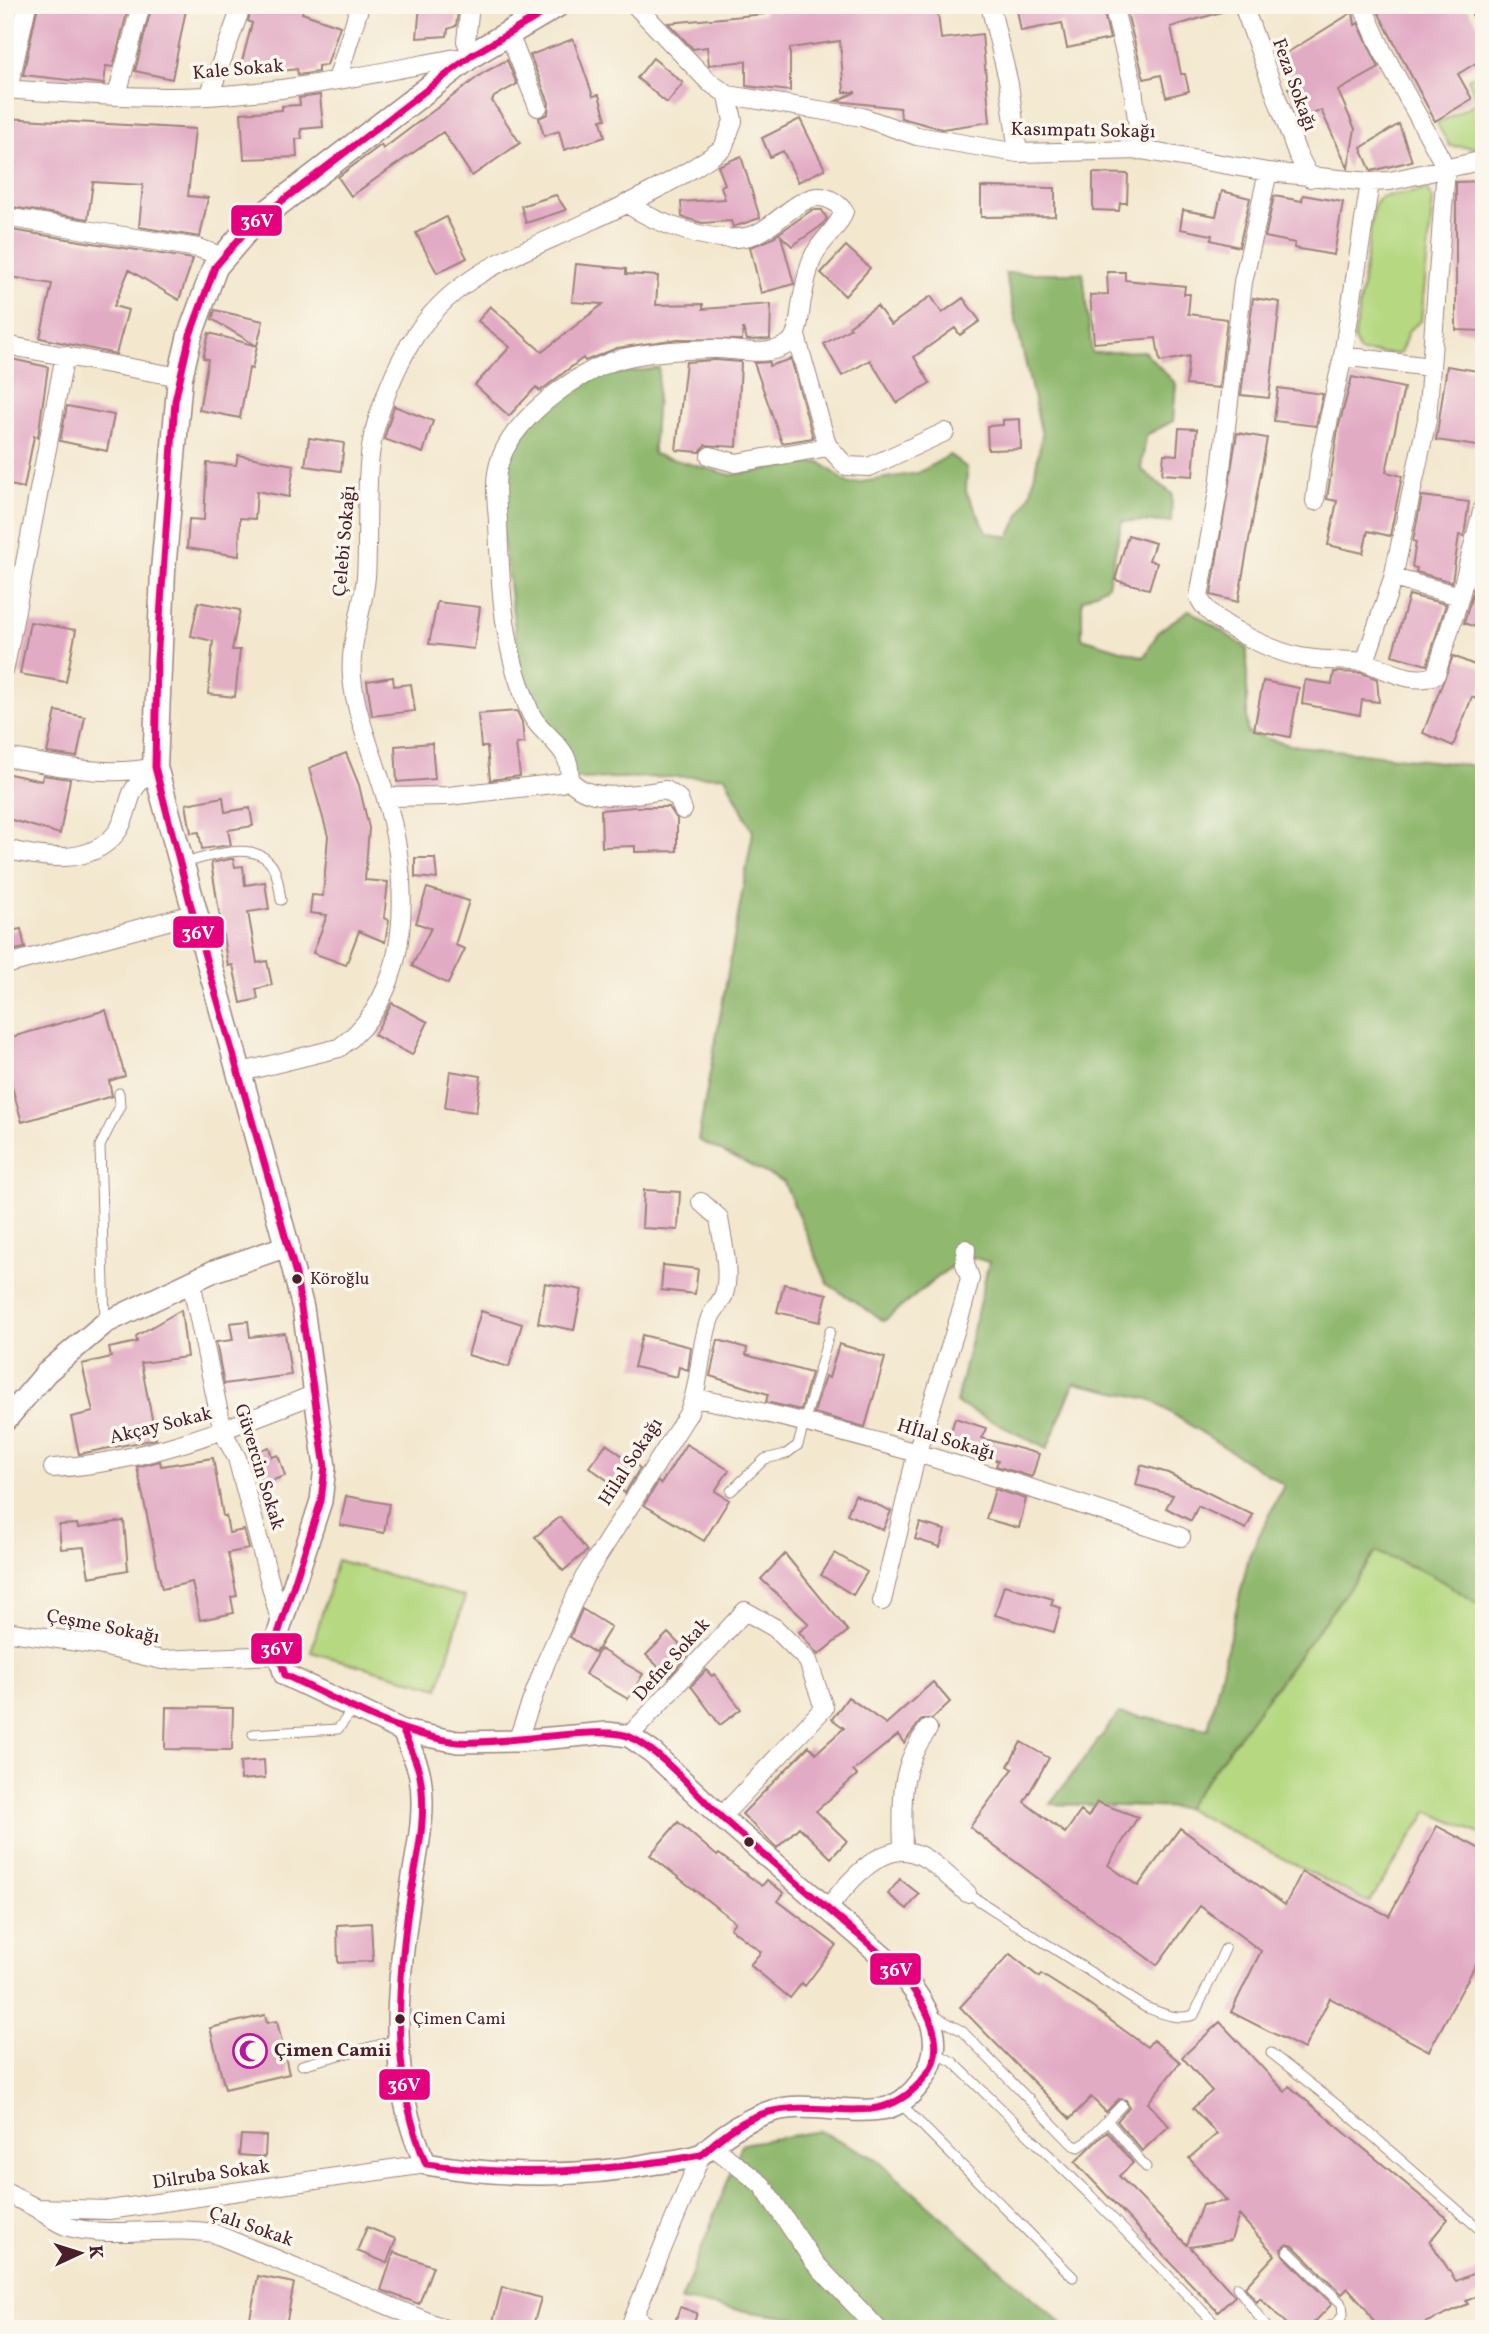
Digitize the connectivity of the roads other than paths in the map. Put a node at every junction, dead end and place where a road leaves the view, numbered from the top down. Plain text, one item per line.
1 (27, 5) edge
2 (141, 5) edge
3 (242, 5) edge
4 (360, 5) edge
5 (470, 5) edge
6 (557, 5) edge
7 (635, 5) edge
8 (990, 5) edge
9 (1113, 5) edge
10 (1243, 5) edge
11 (1362, 5) edge
12 (509, 34) junction
13 (472, 55) junction
14 (337, 80) junction
15 (7, 90) edge
16 (728, 95) junction
17 (117, 96) junction
18 (209, 96) junction
19 (538, 107) dead end
20 (1141, 150) junction
21 (1018, 153) junction
22 (1484, 160) edge
23 (1446, 168) junction
24 (1268, 172) junction
25 (1310, 178) junction
26 (1370, 182) junction
27 (626, 203) junction
28 (5, 217) edge
29 (224, 257) junction
30 (796, 336) junction
31 (5, 345) edge
32 (65, 355) junction
33 (1343, 356) junction
34 (1430, 367) junction
35 (180, 377) junction
36 (944, 432) dead end
37 (828, 447) junction
38 (710, 456) dead end
39 (1315, 501) dead end
40 (1484, 504) edge
41 (1393, 578) junction
42 (1460, 596) junction
43 (1365, 662) junction
44 (5, 667) edge
45 (5, 757) edge
46 (155, 767) junction
47 (569, 779) junction
48 (386, 797) junction
49 (683, 810) dead end
50 (5, 849) edge
51 (180, 864) junction
52 (281, 900) dead end
53 (193, 914) junction
54 (5, 965) edge
55 (238, 1073) junction
56 (119, 1093) dead end
57 (701, 1202) dead end
58 (288, 1245) junction
59 (966, 1249) dead end
60 (191, 1281) junction
61 (105, 1323) junction
62 (830, 1331) dead end
63 (315, 1394) junction
64 (695, 1398) junction
65 (5, 1421) edge
66 (805, 1421) junction
67 (223, 1432) junction
68 (917, 1452) junction
69 (52, 1468) dead end
70 (731, 1491) dead end
71 (1181, 1537) dead end
72 (882, 1601) dead end
73 (281, 1624) junction
74 (5, 1631) edge
75 (276, 1655) junction
76 (353, 1709) junction
77 (928, 1730) dead end
78 (403, 1731) junction
79 (253, 1734) dead end
80 (629, 1736) junction
81 (517, 1741) junction
82 (722, 1817) junction
83 (902, 1850) junction
84 (967, 1892) joint
85 (827, 1909) junction
86 (1225, 1949) dead end
87 (926, 2011) junction
88 (397, 2040) junction
89 (936, 2053) junction
90 (1271, 2053) dead end
91 (302, 2065) dead end
92 (900, 2103) junction
93 (1122, 2105) dead end
94 (1107, 2120) junction
95 (706, 2150) junction
96 (426, 2164) junction
97 (1146, 2167) dead end
98 (5, 2192) edge
99 (36, 2208) junction
100 (1484, 2233) edge
101 (1289, 2251) dead end
102 (1073, 2277) dead end
103 (1237, 2287) dead end
104 (632, 2323) edge
105 (1264, 2328) edge
106 (444, 2329) edge
107 (651, 2329) edge
108 (878, 2329) edge
109 (1220, 2329) edge
110 (1324, 2329) edge

1 - 15 street
2 - 17 street
3 - 18 street
4 - 14 street
5 - 13 street
6 - 12 main road
7 - 16 street, Kasımpatı Sokağı
8 - 21 street
9 - 20 street
10 - 25 street, Feza Sokağı
11 - 23 street
12 - 13 main road
12 - 19 street
13 - 14 street, Kale Sokak
13 - 29 main road
14 - 18 street, Kale Sokak
15 - 17 street, Kale Sokak
16 - 21 street, Kasımpatı Sokağı
16 - 27 street, Çelebi Sokağı
17 - 18 street, Kale Sokak
20 - 21 street, Kasımpatı Sokağı
20 - 24 street, Kasımpatı Sokağı
22 - 23 street, Kasımpatı Sokağı
23 - 26 street, Kasımpatı Sokağı
23 - 34 street
24 - 25 street, Kasımpatı Sokağı
24 - 43 street
25 - 26 street, Kasımpatı Sokağı
26 - 33 street
27 - 30 street
27 - 48 street, Çelebi Sokağı
28 - 29 street
29 - 35 main road
30 - 37 street
30 - 47 street
31 - 32 street
32 - 35 street
32 - 44 street
33 - 34 street
33 - 39 street
34 - 41 street
35 - 46 main road
36 - 37 street
37 - 38 street
40 - 42 street
41 - 42 street
41 - 43 street
42 - 43 street
45 - 46 street
46 - 50 street
46 - 51 main road
47 - 48 street
47 - 49 street
48 - 55 street, Çelebi Sokağı
51 - 52 lane
51 - 53 main road
53 - 54 street
53 - 55 main road
55 - 58 main road
56 - 61 lane
57 - 64 street, Hilal Sokağı
58 - 60 street
58 - 63 street
59 - 68 street
60 - 61 street
60 - 67 street, Güvercin Sokak
61 - 65 street
62 - 66 lane
63 - 67 street, Akçay Sokak
63 - 73 street
64 - 66 street, Hİlal Sokağı
64 - 81 street, Hilal Sokağı
66 - 68 street, Hİlal Sokağı
66 - 70 lane
67 - 69 street, Akçay Sokak
67 - 73 street, Güvercin Sokak
68 - 71 street, Hİlal Sokağı
68 - 72 street
73 - 75 street
74 - 75 street, Çeşme Sokağı
75 - 76 street
76 - 78 street
76 - 79 lane
77 - 83 street
78 - 81 street
78 - 88 street
80 - 81 street
80 - 82 street
80 - 82 street, Defne Sokak
82 - 85 street
83 - 84 street
83 - 85 street
84 - 86 lane
85 - 87 street
87 - 89 street
87 - 94 lane
88 - 91 lane
88 - 96 street
89 - 92 street
89 - 109 lane
90 - 100 lane
92 - 95 street
92 - 102 lane
93 - 94 lane
94 - 97 lane
95 - 96 street
95 - 104 street
95 - 108 street
96 - 99 street, Dilruba Sokak
98 - 99 street, Dilruba Sokak
99 - 106 street, Çalı Sokak
101 - 110 lane
103 - 105 lane
104 - 107 street

